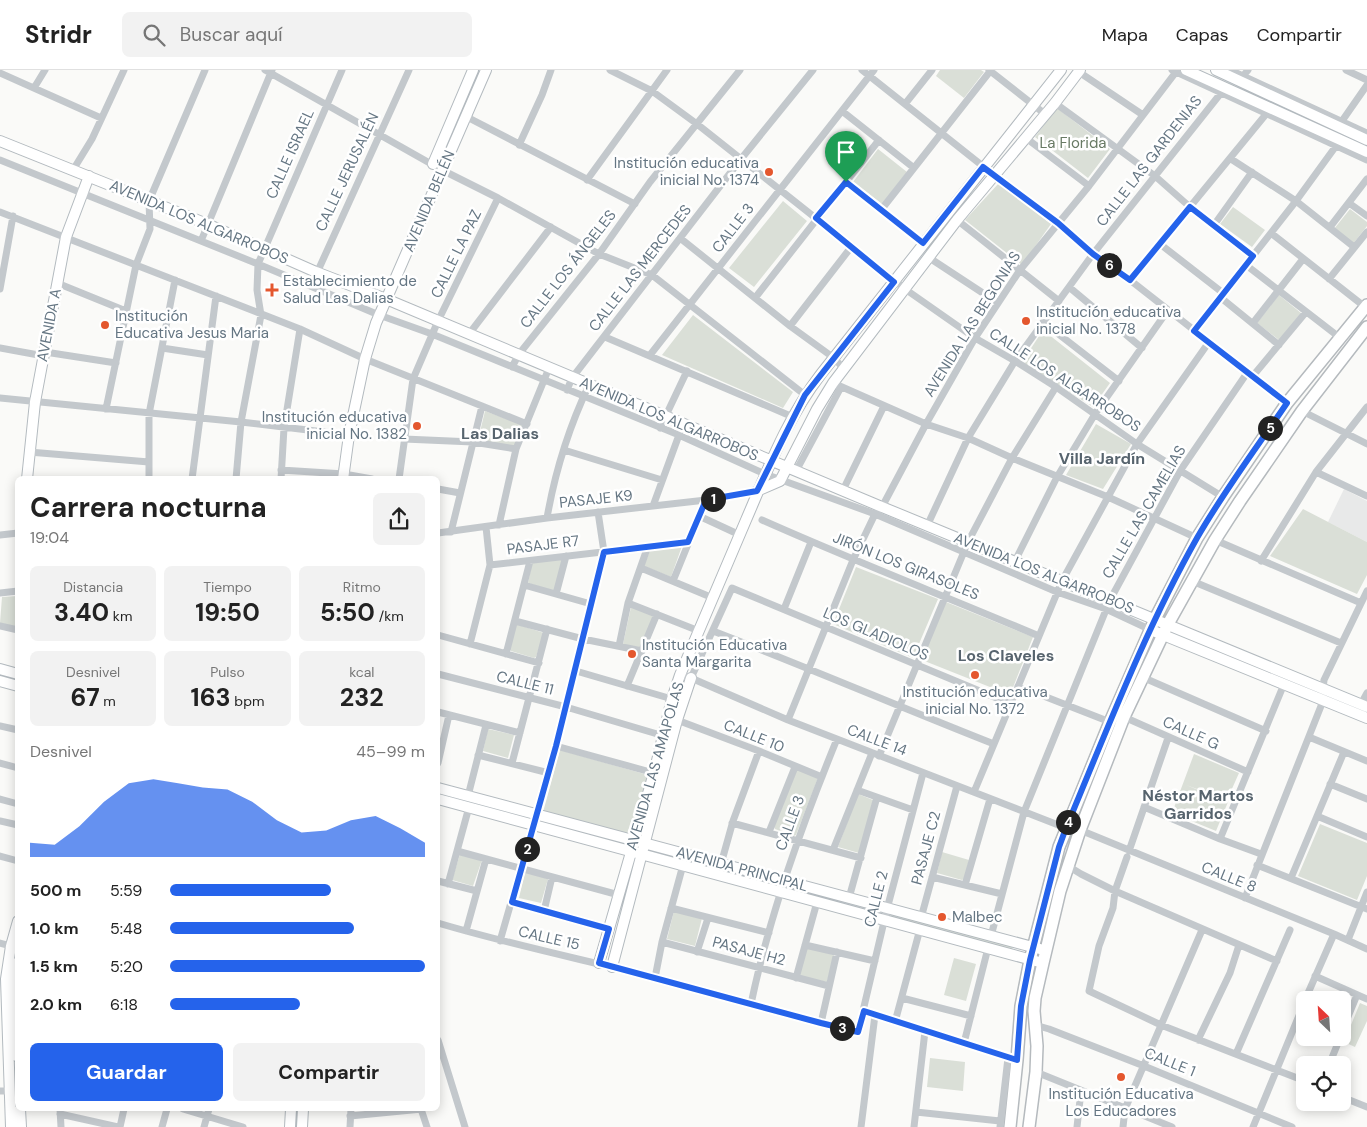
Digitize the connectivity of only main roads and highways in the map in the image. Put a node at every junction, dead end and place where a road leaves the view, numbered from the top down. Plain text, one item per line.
1 (1366, 306) edge
2 (1367, 327) edge
3 (1003, 1125) edge
4 (1029, 1127) edge

1 - 3 main road
2 - 4 main road

